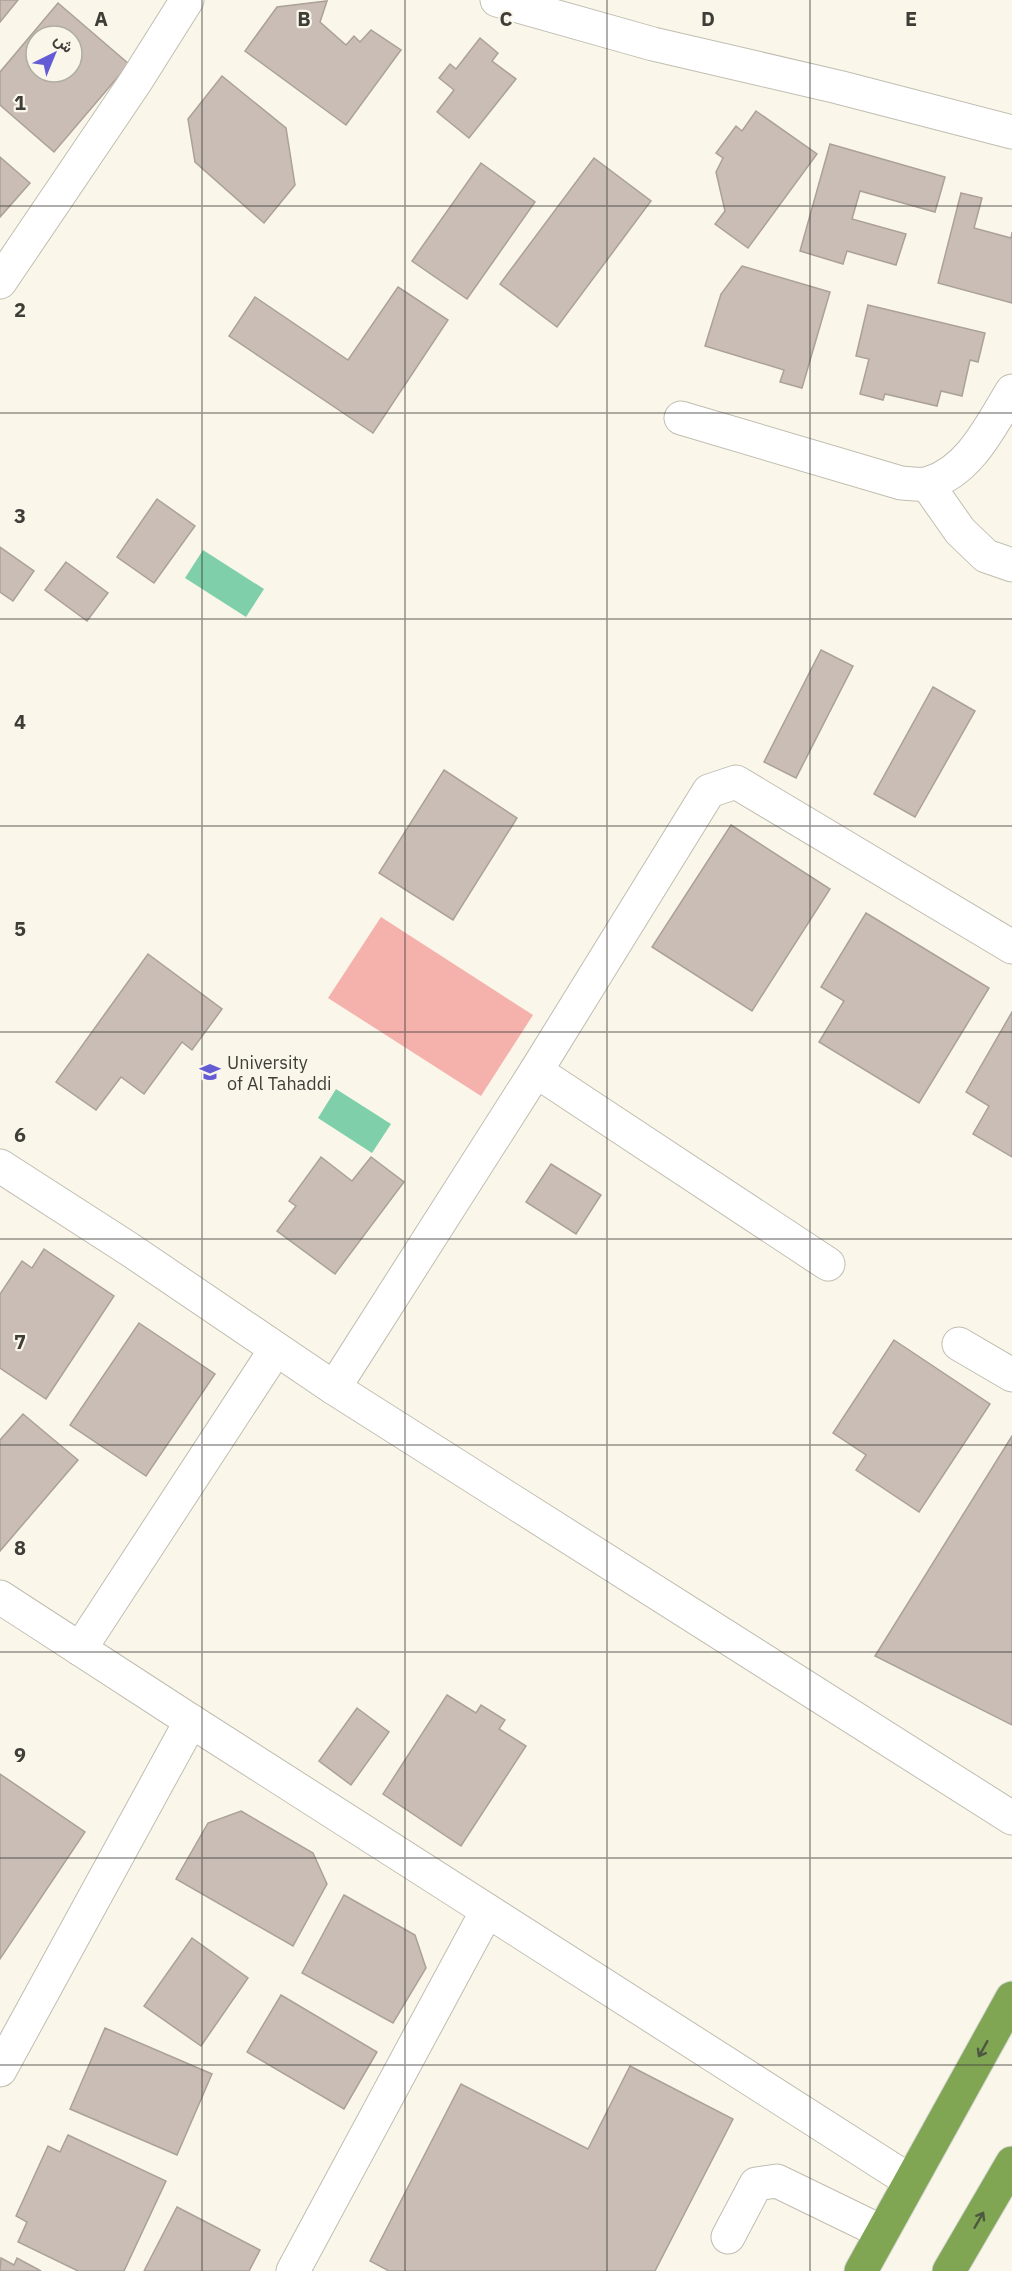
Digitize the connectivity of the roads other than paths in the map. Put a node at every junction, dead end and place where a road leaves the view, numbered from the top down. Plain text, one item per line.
1 (187, 0) edge
2 (497, 0) edge
3 (1012, 132) edge
4 (0, 282) edge
5 (1012, 392) edge
6 (681, 417) dead end
7 (927, 484) junction
8 (1012, 565) edge
9 (1012, 947) edge
10 (536, 1071) junction
11 (0, 1166) edge
12 (828, 1264) dead end
13 (959, 1344) dead end
14 (276, 1349) junction
15 (1012, 1375) edge
16 (334, 1388) junction
17 (0, 1597) edge
18 (80, 1649) junction
19 (190, 1721) junction
20 (1012, 1818) edge
21 (487, 1911) junction
22 (1012, 1998) edge
23 (0, 2070) edge
24 (1012, 2163) edge
25 (910, 2181) junction
26 (882, 2232) junction
27 (728, 2237) dead end
28 (293, 2271) edge
29 (861, 2271) edge
30 (950, 2271) edge

1 - 4 street
2 - 3 street
5 - 7 street
6 - 7 street
7 - 8 street
9 - 10 street
10 - 12 street
10 - 16 street
11 - 14 street
13 - 15 street
14 - 16 street
14 - 18 street
16 - 20 street
17 - 18 street
18 - 19 street
19 - 21 street
19 - 23 street
21 - 25 street
21 - 28 street
22 -> 25 highway
30 -> 24 highway
25 - 26 highway
26 - 27 street
26 - 29 highway

